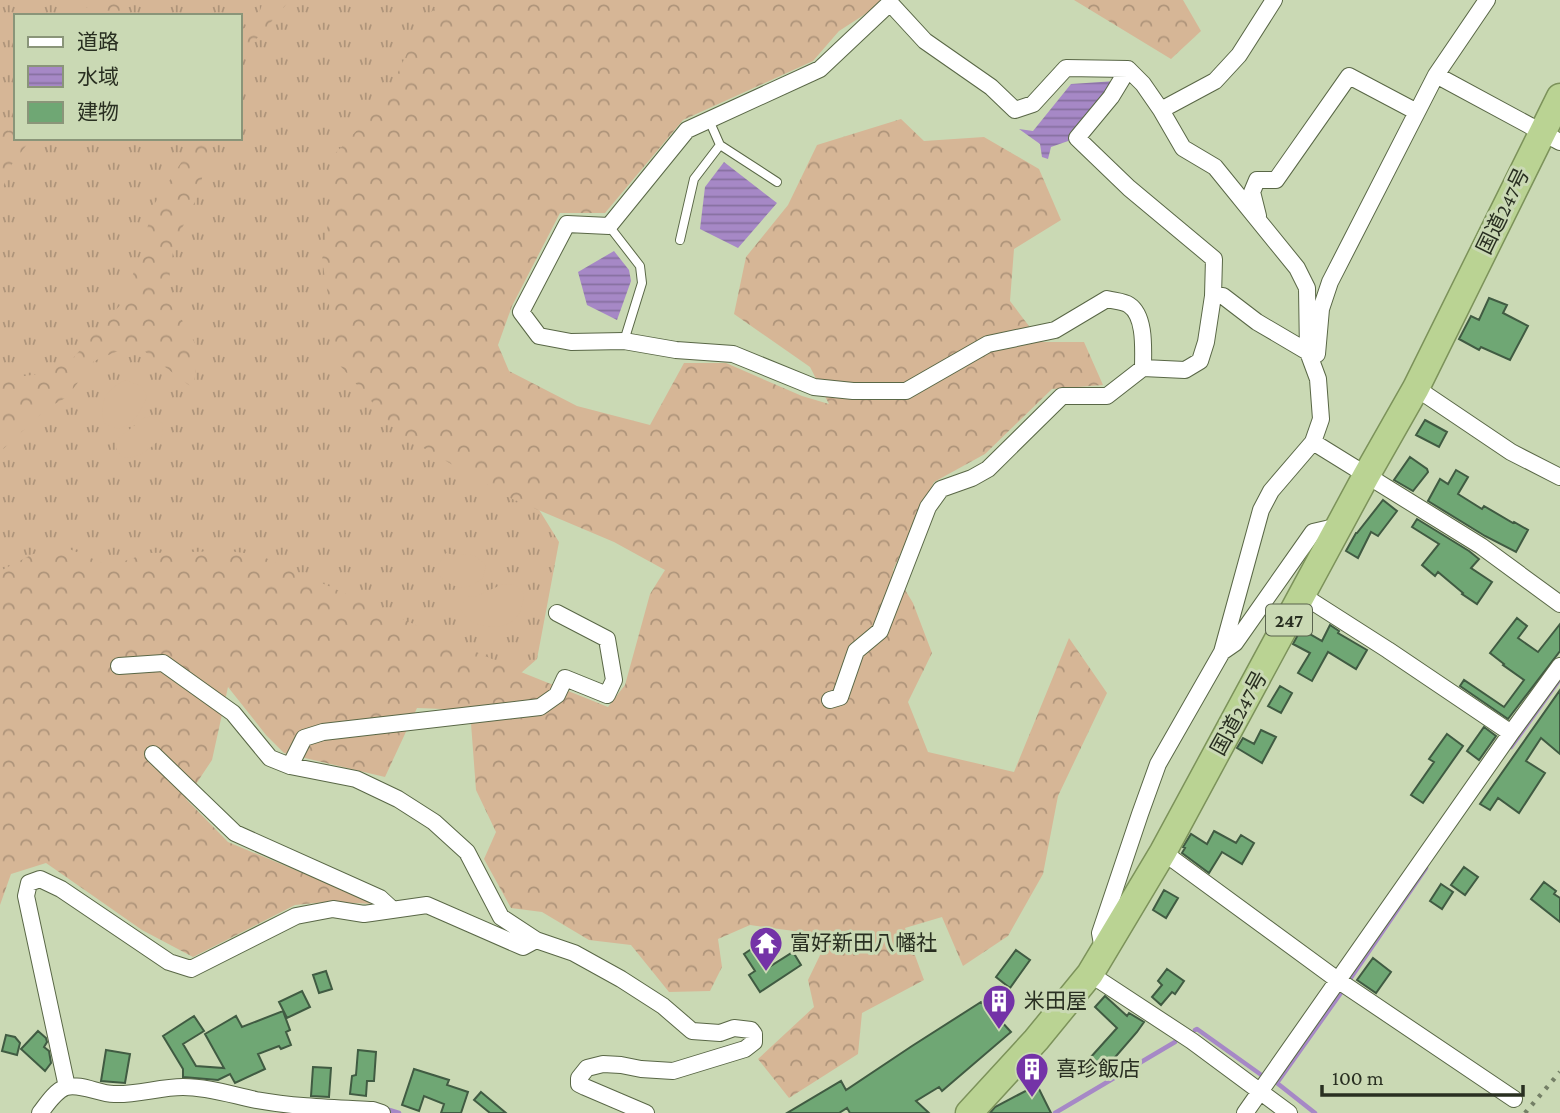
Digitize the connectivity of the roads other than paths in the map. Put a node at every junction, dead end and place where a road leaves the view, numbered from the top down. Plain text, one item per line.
1 (1273, 0) edge
2 (1486, 0) edge
3 (1128, 69) junction
4 (1436, 75) junction
5 (1560, 97) edge
6 (1161, 110) junction
7 (1417, 112) junction
8 (709, 120) junction
9 (1551, 137) edge
10 (720, 145) junction
11 (778, 182) dead end
12 (1259, 222) junction
13 (609, 226) junction
14 (680, 240) dead end
15 (1213, 296) junction
16 (624, 341) junction
17 (1308, 352) junction
18 (1143, 368) junction
19 (1318, 379) junction
20 (1416, 388) junction
21 (1313, 442) junction
22 (1366, 476) junction
23 (1560, 477) edge
24 (1339, 526) junction
25 (1302, 595) junction
26 (1560, 604) edge
27 (557, 613) dead end
28 (1222, 652) junction
29 (119, 666) dead end
30 (1560, 666) edge
31 (830, 701) dead end
32 (1511, 733) junction
33 (153, 754) dead end
34 (290, 766) junction
35 (1163, 852) junction
36 (393, 910) junction
37 (536, 940) junction
38 (1103, 951) junction
39 (1090, 974) junction
40 (1338, 981) junction
41 (66, 1087) junction
42 (1261, 1091) junction
43 (1514, 1099) dead end
44 (40, 1113) edge
45 (382, 1113) edge
46 (646, 1113) edge
47 (969, 1113) edge
48 (1245, 1113) edge
49 (1289, 1113) edge

1 - 6 street
2 - 4 street
3 - 6 street
3 - 8 street
3 - 15 street
4 - 7 street
4 - 9 street
5 - 9 highway, 国道247号 / 247
6 - 12 street
7 - 12 street
7 - 19 street
8 - 10 lane
8 - 13 street
9 - 20 highway, 国道247号 / 247
10 - 11 lane
10 - 14 lane
12 - 17 street
13 - 16 lane
13 - 16 street
15 - 17 street
15 - 18 street
16 - 18 street
17 - 19 street
18 - 31 street
19 - 21 street
20 - 22 highway, 国道247号 / 247
20 - 23 street
21 - 22 street
21 - 28 street
22 - 24 highway, 国道247号 / 247
22 - 26 street
24 - 25 highway, 国道247号 / 247
24 - 28 street
25 - 32 street
25 - 35 highway, 国道247号 / 247
27 - 34 street
28 - 38 street
29 - 34 street
30 - 32 street
32 - 40 street
33 - 36 street
34 - 37 street
35 - 38 highway, 国道247号 / 247
35 - 40 street
36 - 37 street
36 - 41 street
37 - 46 street
38 - 39 highway, 国道247号 / 247
39 - 42 street
39 - 47 highway, 国道247号 / 247
40 - 42 street
40 - 43 street
41 - 44 street
41 - 45 street
42 - 48 street
42 - 49 street

